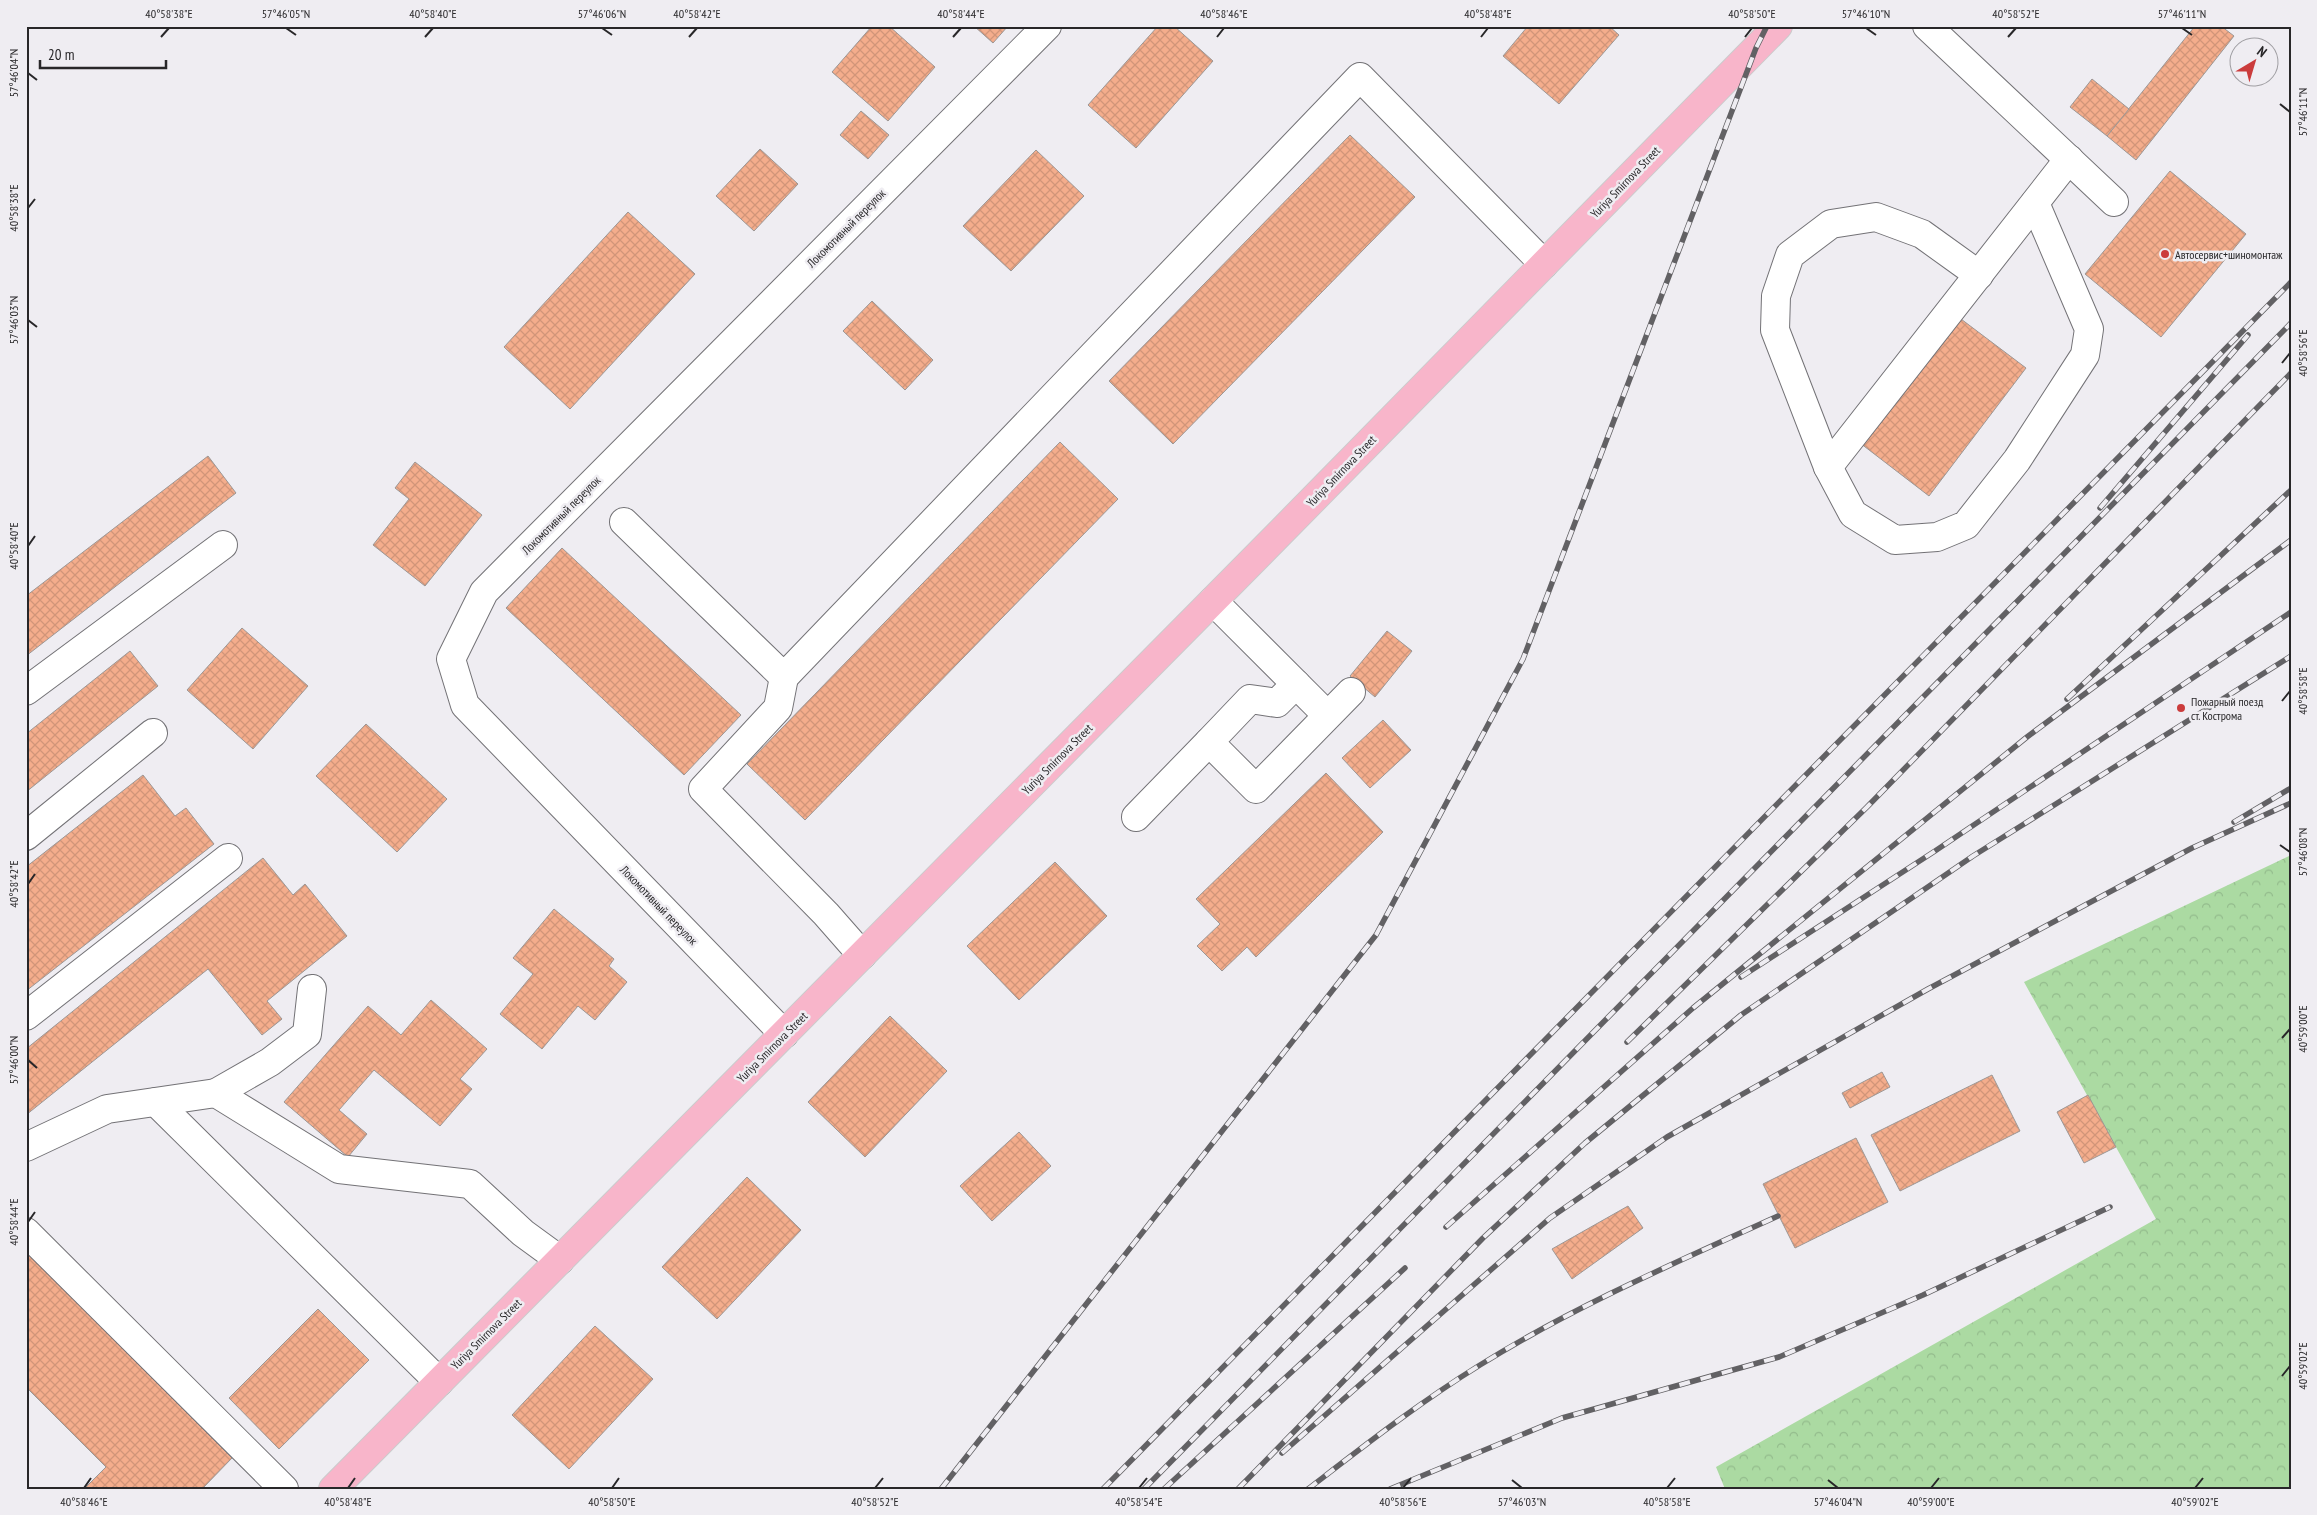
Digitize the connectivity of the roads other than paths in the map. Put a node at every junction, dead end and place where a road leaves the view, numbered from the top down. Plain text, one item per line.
1 (1047, 26) edge
2 (1778, 26) edge
3 (1927, 26) edge
4 (2069, 159) junction
5 (2114, 202) dead end
6 (2035, 203) junction
7 (1544, 264) junction
8 (1979, 275) junction
9 (1828, 467) junction
10 (624, 522) dead end
11 (223, 544) dead end
12 (1213, 601) junction
13 (784, 677) junction
14 (1296, 684) junction
15 (26, 691) edge
16 (1351, 692) dead end
17 (1327, 715) junction
18 (153, 732) dead end
19 (1208, 742) junction
20 (1136, 817) dead end
21 (26, 836) edge
22 (228, 858) dead end
23 (862, 955) junction
24 (312, 989) dead end
25 (26, 1016) edge
26 (784, 1034) junction
27 (216, 1093) junction
28 (156, 1102) junction
29 (26, 1147) edge
30 (26, 1232) edge
31 (560, 1260) junction
32 (439, 1382) junction
33 (284, 1489) edge
34 (333, 1489) edge

1 - 26 lane, Локомотивный переулок
2 - 7 main road, Yuriya Smirnova Street
3 - 4 lane
4 - 5 lane
4 - 6 lane
6 - 8 lane
6 - 9 lane
7 - 12 main road, Yuriya Smirnova Street
7 - 13 lane
8 - 9 lane
8 - 9 lane
10 - 13 lane
11 - 15 lane
12 - 14 lane
12 - 23 main road, Yuriya Smirnova Street
13 - 23 lane
14 - 17 lane
14 - 19 lane
16 - 17 lane
17 - 19 lane
18 - 21 lane
19 - 20 lane
22 - 25 lane
23 - 26 main road, Yuriya Smirnova Street
24 - 27 lane
26 - 31 main road, Yuriya Smirnova Street
27 - 28 lane
27 - 31 lane
28 - 29 lane
28 - 32 lane
30 - 33 lane
31 - 32 main road, Yuriya Smirnova Street
32 - 34 main road, Yuriya Smirnova Street

